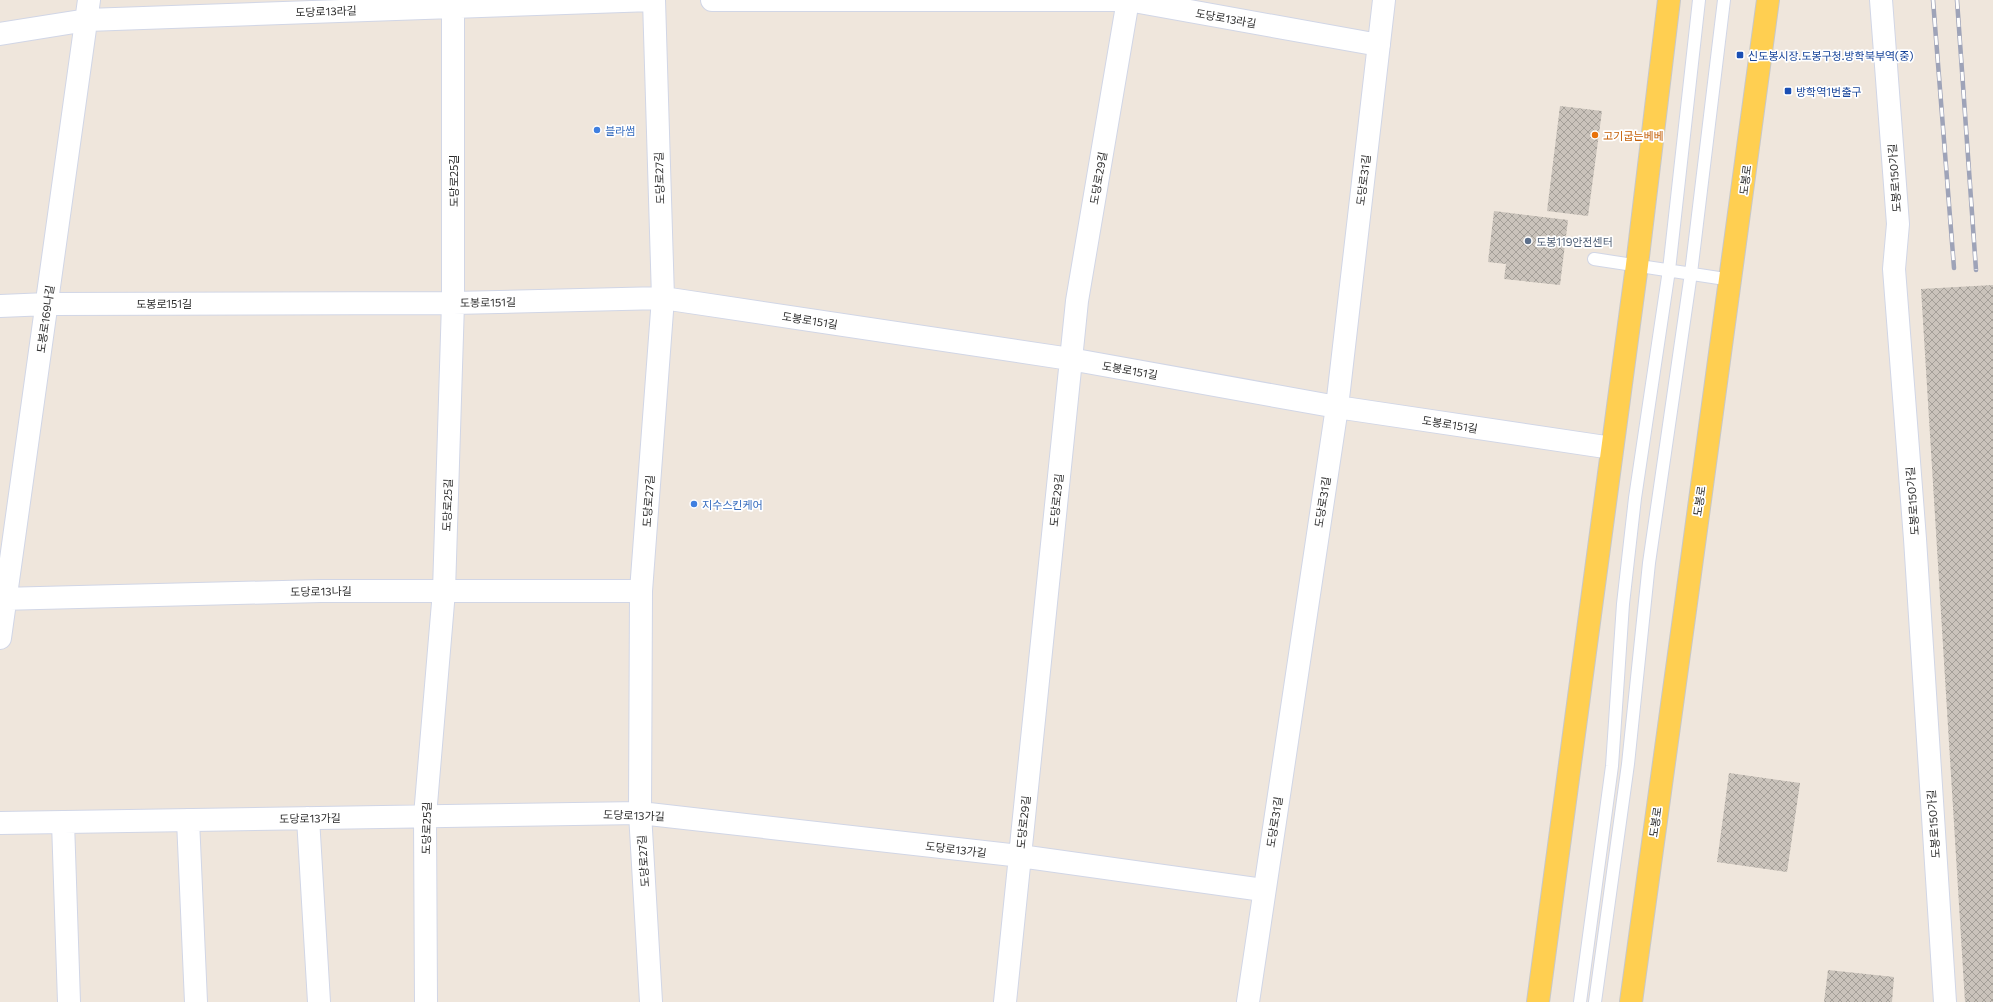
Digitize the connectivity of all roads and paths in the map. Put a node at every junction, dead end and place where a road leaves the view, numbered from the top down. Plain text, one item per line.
1 (653, 0) edge
2 (712, 0) edge
3 (1128, 0) edge
4 (1384, 0) edge
5 (1669, 0) edge
6 (1699, 0) edge
7 (1724, 0) edge
8 (1768, 0) edge
9 (1881, 0) edge
10 (452, 7) junction
11 (88, 10) edge
12 (0, 34) edge
13 (1379, 45) junction
14 (1594, 259) dead end
15 (1637, 265) junction
16 (1669, 270) junction
17 (1691, 273) junction
18 (1732, 280) junction
19 (663, 298) junction
20 (453, 303) junction
21 (48, 304) junction
22 (0, 306) edge
23 (1070, 359) junction
24 (1337, 407) junction
25 (1612, 448) junction
26 (444, 591) junction
27 (641, 591) junction
28 (3, 599) edge
29 (0, 638) edge
30 (640, 813) junction
31 (425, 816) junction
32 (308, 818) junction
33 (188, 820) junction
34 (62, 822) junction
35 (0, 823) edge
36 (1020, 856) junction
37 (1264, 890) junction
38 (69, 1002) edge
39 (196, 1002) edge
40 (319, 1002) edge
41 (426, 1002) edge
42 (652, 1002) edge
43 (1005, 1002) edge
44 (1248, 1002) edge
45 (1538, 1002) edge
46 (1580, 1002) edge
47 (1595, 1002) edge
48 (1631, 1002) edge
49 (1945, 1002) edge

1 - 10 street, 도당로13라길
1 - 19 street, 도당로27길
2 - 3 street, 도당로13라길
3 - 13 street, 도당로13라길
3 - 23 street, 도당로29길
4 - 13 street, 도당로31길
5 - 15 main road
6 - 16 lane
7 - 17 lane
8 - 18 main road, 도봉로
9 - 49 street, 도봉로150가길
10 - 11 street, 도당로13라길
10 - 20 street, 도당로25길
11 - 12 street, 도당로13라길
11 - 21 street, 도봉로169나길
13 - 24 street, 도당로31길
14 - 15 lane
15 - 16 lane
15 - 25 main road
16 - 17 lane
16 - 46 lane
17 - 18 lane
17 - 47 lane
18 - 48 main road, 도봉로
19 - 20 street, 도봉로151길
19 - 23 street, 도봉로151길
19 - 27 street, 도당로27길
20 - 21 street, 도봉로151길
20 - 26 street, 도당로25길
21 - 22 street, 도봉로151길
21 - 28 street, 도봉로169나길
23 - 24 street, 도봉로151길
23 - 36 street, 도당로29길
24 - 25 street, 도봉로151길
24 - 37 street, 도당로31길
25 - 45 main road
26 - 27 street, 도당로13나길
26 - 28 street, 도당로13나길
26 - 31 street, 도당로25길
27 - 30 street, 도당로27길
28 - 29 street, 도봉로169나길
30 - 31 street, 도당로13가길
30 - 36 street, 도당로13가길
30 - 42 street, 도당로27길
31 - 32 street, 도당로13가길
31 - 41 street, 도당로25길
32 - 33 street, 도당로13가길
32 - 40 street
33 - 34 street, 도당로13가길
33 - 39 street
34 - 35 street, 도당로13가길
34 - 38 street
36 - 37 street, 도당로13가길
36 - 43 street, 도당로29길
37 - 44 street, 도당로31길

